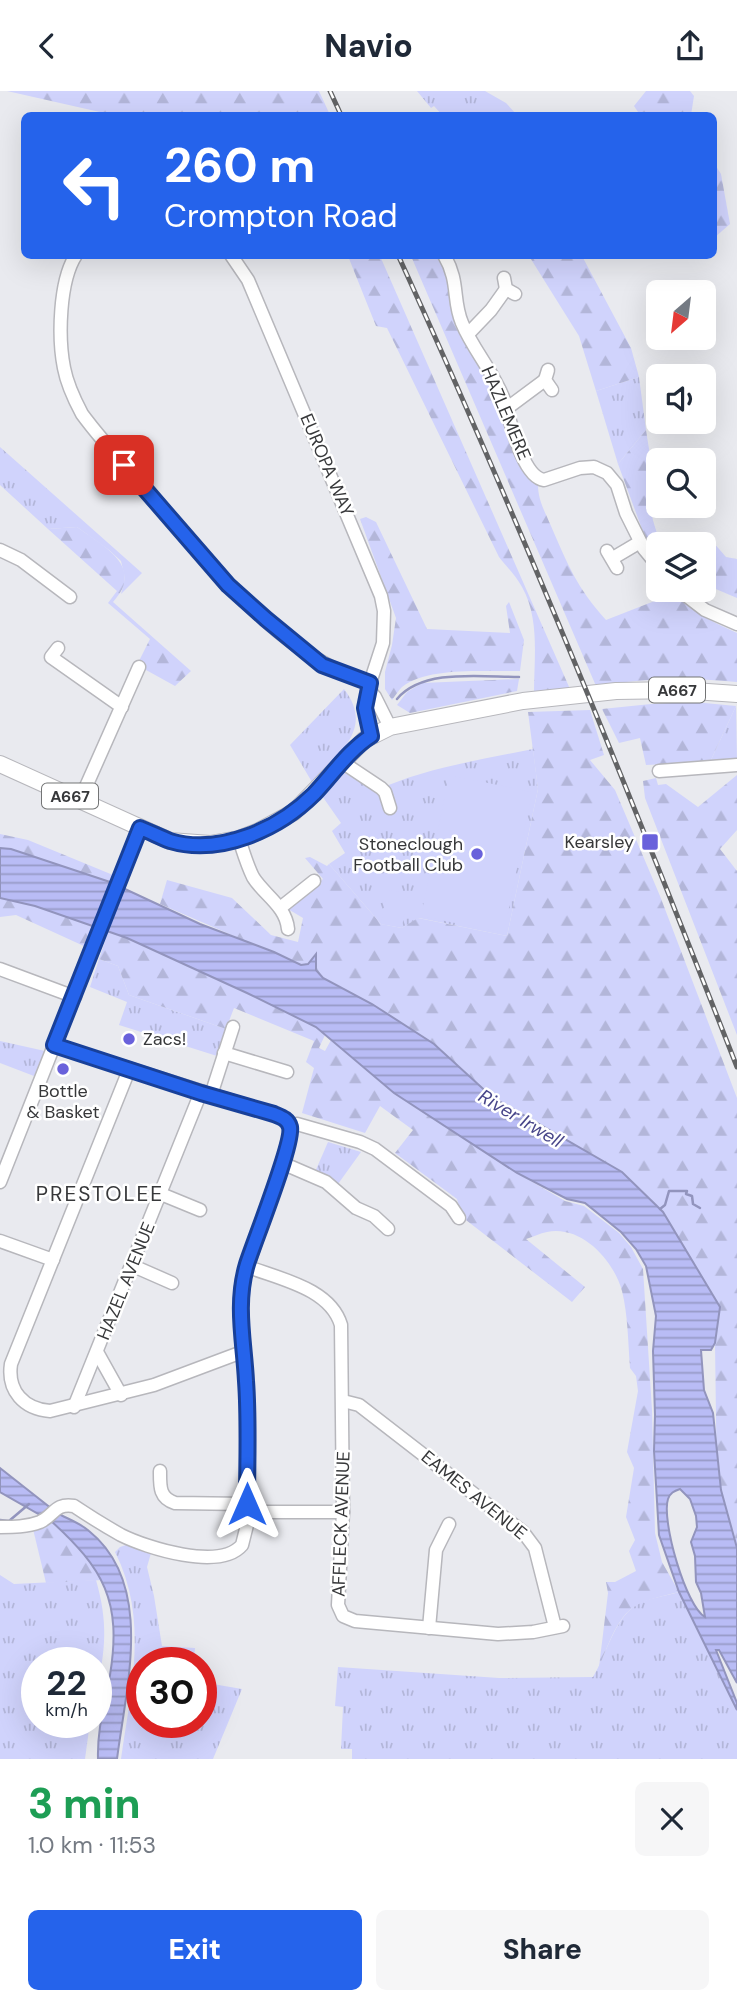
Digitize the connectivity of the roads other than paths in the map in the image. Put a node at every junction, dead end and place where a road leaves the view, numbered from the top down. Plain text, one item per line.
1 (74, 259) edge
2 (234, 259) edge
3 (446, 259) edge
4 (508, 287) dead end
5 (469, 333) junction
6 (548, 380) dead end
7 (506, 409) junction
8 (640, 542) junction
9 (0, 550) edge
10 (646, 550) edge
11 (612, 559) dead end
12 (70, 597) dead end
13 (695, 602) edge
14 (737, 624) edge
15 (58, 648) dead end
16 (139, 667) dead end
17 (369, 687) junction
18 (737, 694) edge
19 (122, 707) junction
20 (390, 727) junction
21 (371, 736) junction
22 (342, 762) junction
23 (0, 764) edge
24 (737, 765) edge
25 (659, 771) dead end
26 (80, 800) junction
27 (390, 808) dead end
28 (140, 828) junction
29 (239, 839) junction
30 (314, 881) dead end
31 (280, 908) junction
32 (288, 929) dead end
33 (0, 969) edge
34 (75, 997) junction
35 (233, 1027) dead end
36 (54, 1045) junction
37 (224, 1053) junction
38 (129, 1070) junction
39 (287, 1072) dead end
40 (206, 1094) junction
41 (290, 1126) junction
42 (282, 1163) junction
43 (0, 1182) edge
44 (161, 1194) junction
45 (200, 1210) dead end
46 (459, 1217) dead end
47 (389, 1230) dead end
48 (0, 1241) edge
49 (53, 1260) junction
50 (131, 1265) junction
51 (246, 1266) junction
52 (172, 1283) dead end
53 (97, 1352) junction
54 (242, 1352) junction
55 (121, 1395) junction
56 (343, 1401) junction
57 (74, 1407) junction
58 (160, 1471) dead end
59 (247, 1508) junction
60 (343, 1512) junction
61 (0, 1527) edge
62 (448, 1532) dead end
63 (559, 1627) joint
64 (429, 1628) junction

1 - 17 street
2 - 17 street, EUROPA WAY
3 - 5 street, HAZLEMERE
4 - 5 street
5 - 7 street, HAZLEMERE
6 - 7 street
7 - 8 street, HAZLEMERE
8 - 10 street, HAZLEMERE
8 - 11 street
9 - 12 street
13 - 14 street
15 - 19 street
16 - 19 street
17 - 20 street
17 - 21 street, EUROPA WAY
18 - 20 main road, A667
19 - 26 street
20 - 21 main road, A667
21 - 22 main road, A667
22 - 27 street
22 - 29 main road, A667
23 - 26 main road, A667
24 - 25 street
26 - 28 main road, A667
28 - 29 main road, A667
28 - 34 street
29 - 31 street
30 - 31 street
31 - 32 street
33 - 34 street
34 - 36 street
35 - 37 street, HAZEL AVENUE
36 - 38 street
36 - 43 street
37 - 39 street
37 - 40 street, HAZEL AVENUE
38 - 40 street
38 - 49 street
40 - 41 street
40 - 44 street, HAZEL AVENUE
41 - 42 street
41 - 46 street
42 - 47 street
42 - 51 street
44 - 45 street
44 - 50 street, HAZEL AVENUE
48 - 49 street
49 - 57 street
50 - 52 street
50 - 53 street, HAZEL AVENUE
51 - 54 street
51 - 56 street, AFFLECK AVENUE
53 - 55 street, HAZEL AVENUE
53 - 57 street, HAZEL AVENUE
54 - 55 street
54 - 59 street
55 - 57 street
56 - 60 street, AFFLECK AVENUE
56 - 63 street, EAMES AVENUE
58 - 59 street
59 - 60 street
59 - 61 street
60 - 64 street, AFFLECK AVENUE
62 - 64 street
63 - 64 street, AFFLECK AVENUE

